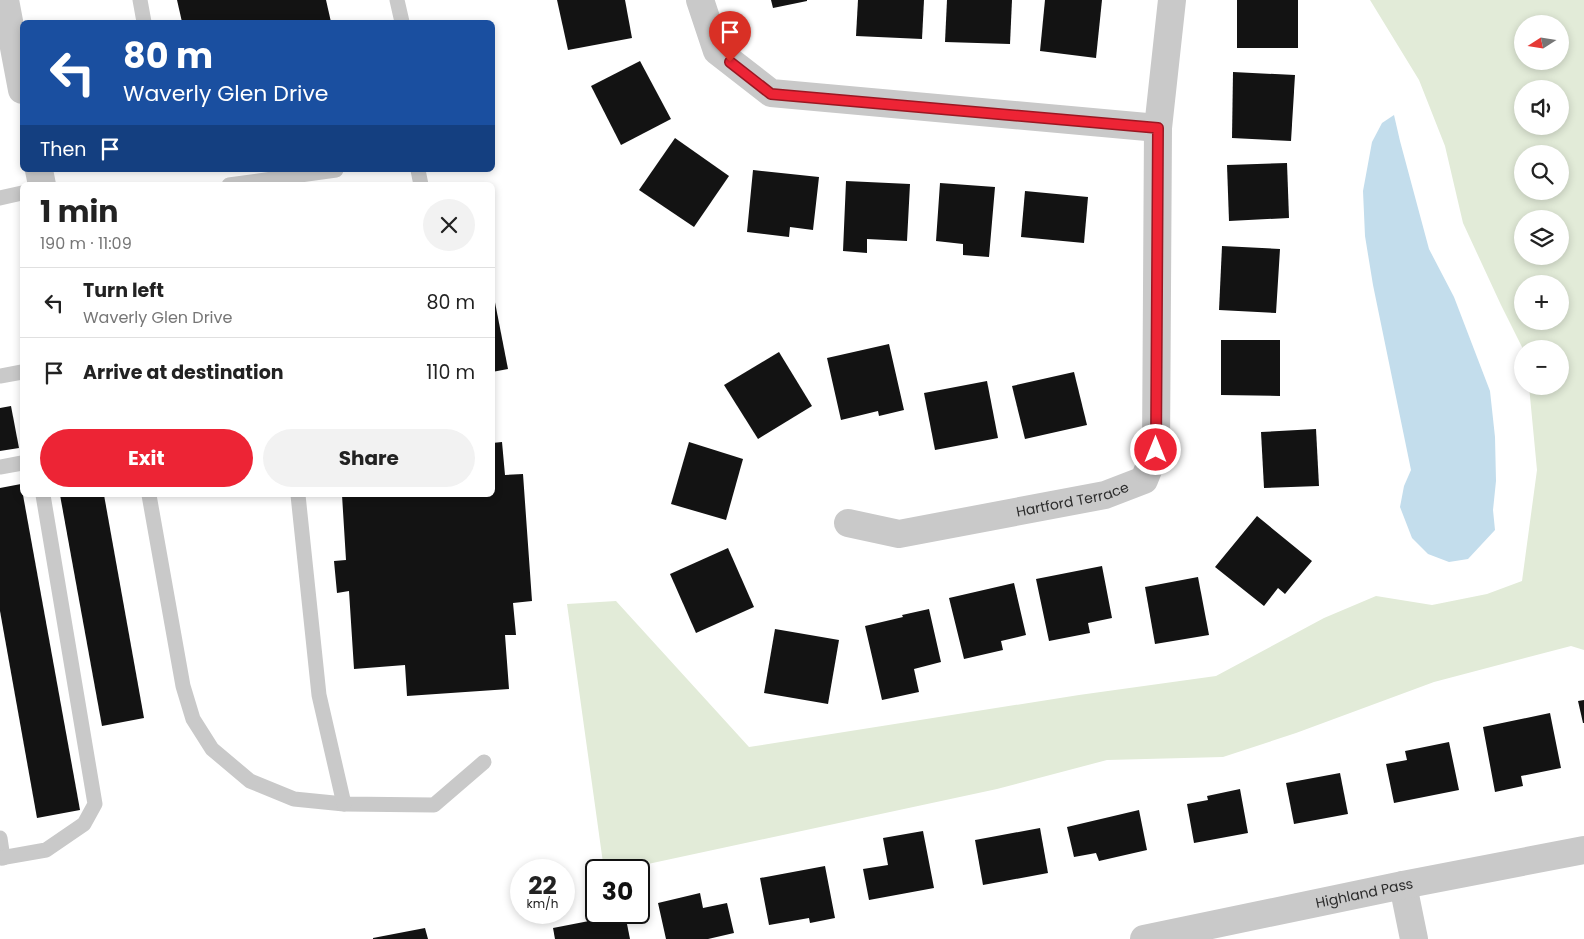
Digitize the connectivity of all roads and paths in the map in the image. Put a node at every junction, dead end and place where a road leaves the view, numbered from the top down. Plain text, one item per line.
1 (4, 0) edge
2 (140, 0) edge
3 (397, 0) edge
4 (700, 0) edge
5 (1172, 0) edge
6 (144, 20) edge
7 (402, 20) edge
8 (20, 80) edge
9 (1158, 128) junction
10 (328, 172) edge
11 (292, 181) edge
12 (276, 182) edge
13 (20, 193) edge
14 (0, 198) edge
15 (20, 372) edge
16 (0, 376) edge
17 (20, 463) edge
18 (0, 467) edge
19 (44, 497) edge
20 (149, 497) edge
21 (298, 497) edge
22 (848, 523) dead end
23 (484, 762) dead end
24 (344, 804) junction
25 (0, 838) edge
26 (1584, 850) edge
27 (2, 858) edge
28 (1403, 886) junction
29 (1144, 939) edge
30 (1414, 939) edge

1 - 8 street
2 - 6 lane
3 - 7 lane
4 - 9 street
5 - 9 street, Hartford Terrace
9 - 22 street, Hartford Terrace
10 - 11 lane
11 - 12 lane
13 - 14 lane
15 - 16 lane
17 - 18 lane
19 - 27 lane
20 - 24 lane
21 - 24 lane
23 - 24 lane
25 - 27 lane
26 - 28 street, Highland Pass
28 - 29 street, Highland Pass
28 - 30 street

